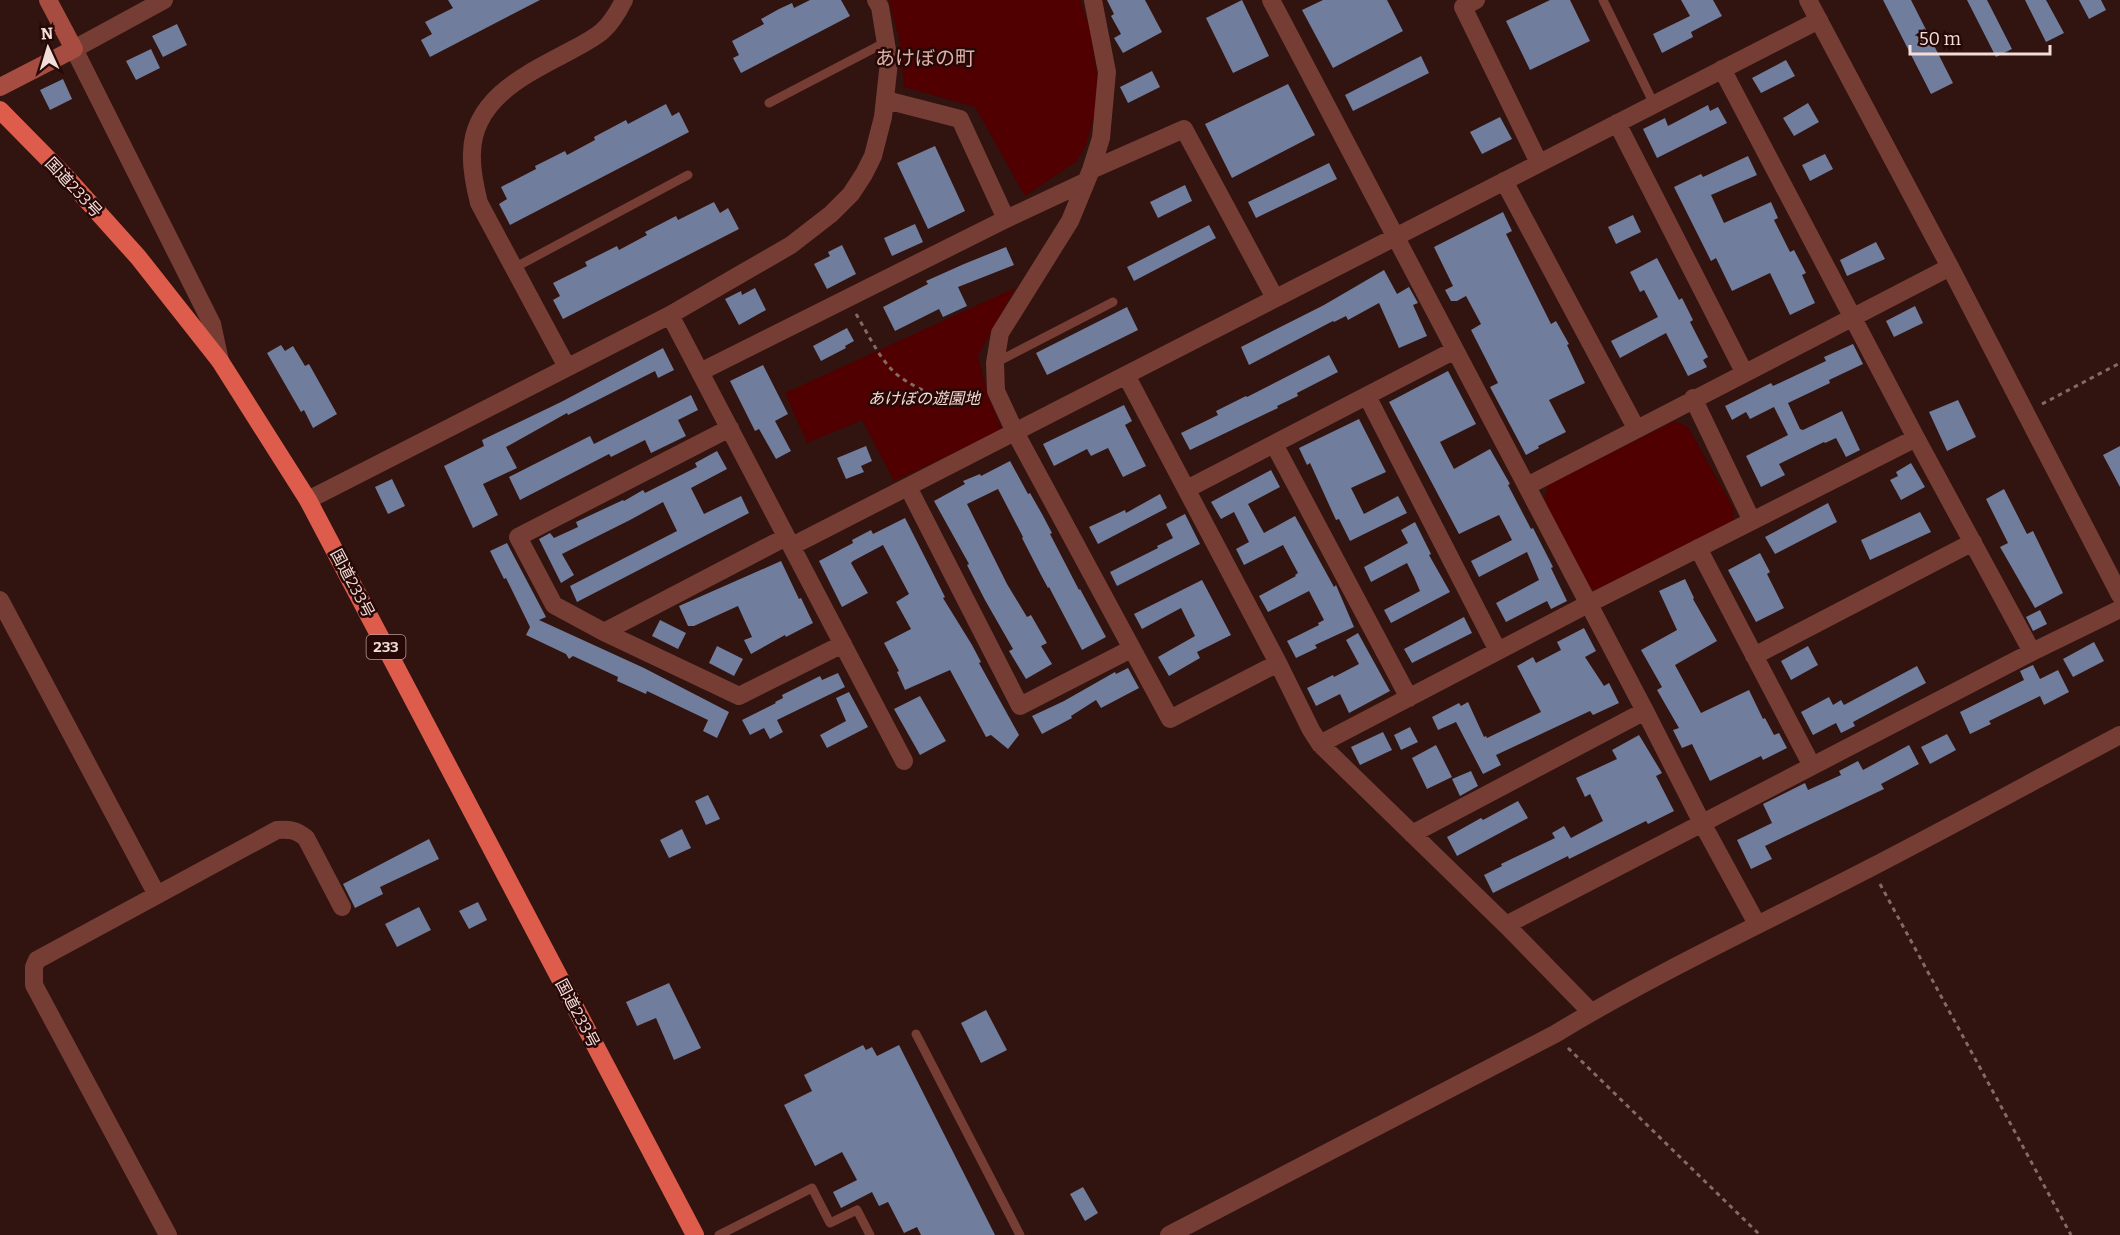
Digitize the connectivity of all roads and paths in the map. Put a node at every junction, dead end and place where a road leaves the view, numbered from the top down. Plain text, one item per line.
1 (48, 0) edge
2 (164, 0) edge
3 (624, 0) edge
4 (876, 0) edge
5 (1093, 0) edge
6 (1271, 0) edge
7 (1476, 0) edge
8 (1603, 0) edge
9 (1808, 0) edge
10 (1819, 20) junction
11 (886, 42) junction
12 (74, 49) junction
13 (1722, 69) junction
14 (0, 87) edge
15 (886, 100) junction
16 (769, 103) dead end
17 (1654, 104) junction
18 (0, 110) edge
19 (1617, 123) junction
20 (1539, 163) junction
21 (688, 175) dead end
22 (1088, 176) junction
23 (1504, 181) junction
24 (1006, 219) junction
25 (1395, 237) junction
26 (1950, 267) junction
27 (514, 268) junction
28 (1275, 298) junction
29 (848, 299) junction
30 (1113, 302) dead end
31 (670, 315) junction
32 (1853, 316) junction
33 (1455, 350) junction
34 (220, 362) junction
35 (995, 363) junction
36 (2120, 363) edge
37 (567, 367) junction
38 (700, 372) junction
39 (1744, 372) junction
40 (1126, 375) junction
41 (996, 392) junction
42 (1367, 396) junction
43 (1693, 398) junction
44 (2026, 413) junction
45 (730, 428) junction
46 (1636, 428) junction
47 (1015, 432) junction
48 (1916, 438) junction
49 (1274, 444) junction
50 (1527, 486) junction
51 (908, 487) junction
52 (1187, 489) junction
53 (308, 500) junction
54 (1752, 521) junction
55 (789, 542) junction
56 (1973, 542) junction
57 (1698, 548) junction
58 (2120, 595) edge
59 (0, 600) edge
60 (1588, 604) junction
61 (2120, 609) edge
62 (604, 632) junction
63 (843, 644) junction
64 (1131, 649) junction
65 (1498, 651) junction
66 (2032, 652) junction
67 (1754, 656) junction
68 (1278, 663) junction
69 (1409, 698) junction
70 (1646, 711) junction
71 (2120, 735) edge
72 (1320, 744) junction
73 (904, 761) dead end
74 (1812, 766) junction
75 (1702, 823) junction
76 (1412, 834) junction
77 (1871, 867) junction
78 (157, 895) junction
79 (342, 907) dead end
80 (1757, 924) junction
81 (1506, 925) junction
82 (1591, 1012) junction
83 (916, 1034) dead end
84 (1555, 1035) junction
85 (168, 1235) edge
86 (695, 1235) edge
87 (719, 1235) edge
88 (870, 1235) edge
89 (1020, 1235) edge
90 (1169, 1235) edge
91 (1760, 1235) edge
92 (2072, 1235) edge

1 - 12 main road
2 - 12 street
3 - 27 street
4 - 11 street
5 - 22 street
6 - 25 street
7 - 20 street
8 - 17 lane
9 - 10 street
10 - 13 street
10 - 26 street
11 - 15 street
11 - 16 lane
12 - 14 main road
12 - 34 street
13 - 17 street
13 - 32 street
15 - 24 street
15 - 31 street
17 - 19 street
18 - 34 highway, 国道233号 / 233
19 - 20 street
19 - 39 street
20 - 23 street
21 - 27 lane
22 - 24 street
22 - 28 street
22 - 35 street
23 - 25 street
23 - 46 street
24 - 29 street
25 - 28 street
25 - 33 street
26 - 32 street
26 - 44 street
27 - 37 street
28 - 40 street
29 - 38 street
29 - 41 path
30 - 35 lane
31 - 37 street
31 - 38 street
32 - 39 street
32 - 48 street
33 - 42 street
33 - 50 street
34 - 53 highway, 国道233号 / 233
35 - 41 street
36 - 44 path
37 - 53 street
38 - 45 street
39 - 43 street
40 - 47 street
40 - 52 street
41 - 47 street
42 - 49 street
42 - 65 street
43 - 46 street
43 - 54 street
44 - 58 street
45 - 55 street
45 - 62 street
46 - 50 street
47 - 51 street
47 - 64 street
48 - 54 street
48 - 56 street
49 - 52 street
49 - 69 street
50 - 60 street
51 - 55 street
51 - 64 street
52 - 68 street
53 - 86 highway, 国道233号 / 233
54 - 57 street
55 - 62 street
55 - 63 street
56 - 66 street
56 - 67 street
57 - 60 street
57 - 67 street
59 - 78 street
60 - 65 street
60 - 70 street
61 - 66 street
62 - 63 street
63 - 73 street
64 - 68 street
65 - 69 street
66 - 74 street
67 - 74 street
68 - 72 street
69 - 72 street
70 - 75 street
70 - 76 street
71 - 77 street
72 - 76 street
74 - 75 street
75 - 80 street
75 - 81 street
76 - 81 street
77 - 80 street
77 - 92 path
78 - 79 street
78 - 85 street
80 - 82 street
81 - 82 street
82 - 84 street
83 - 89 lane
84 - 90 street
84 - 91 path
87 - 88 lane

